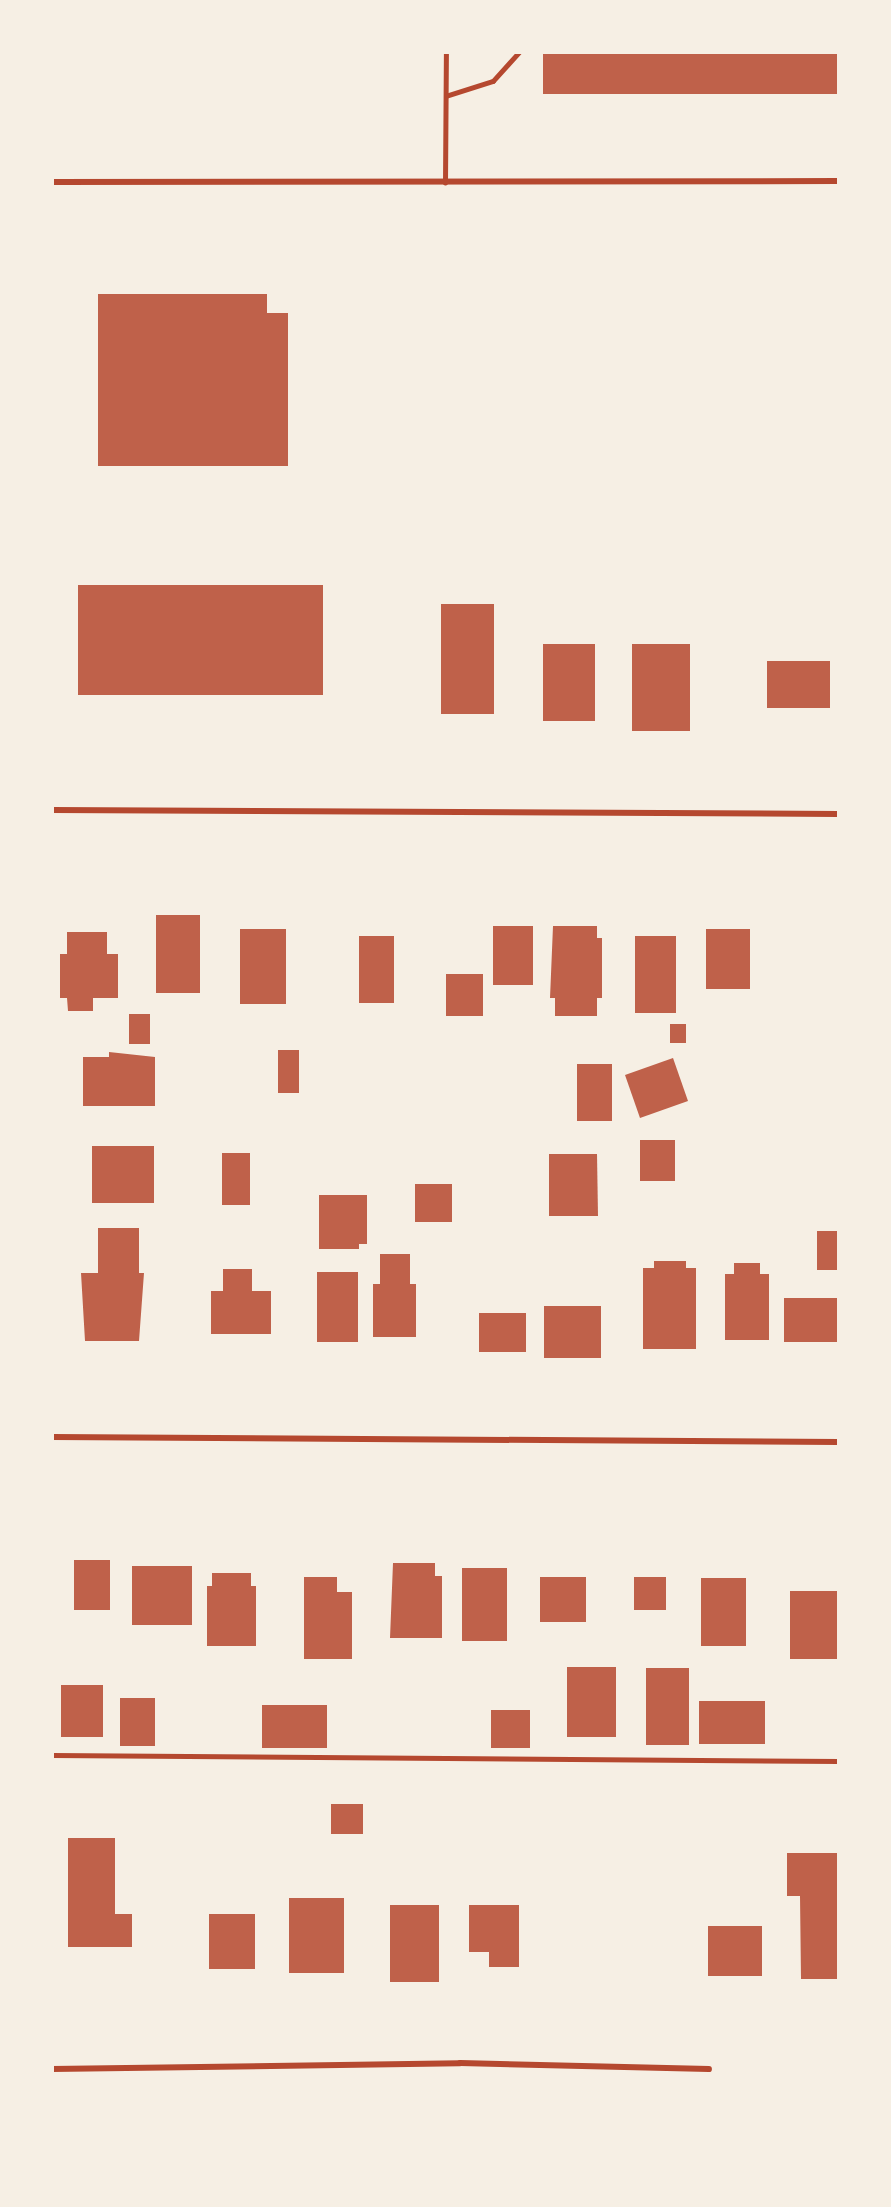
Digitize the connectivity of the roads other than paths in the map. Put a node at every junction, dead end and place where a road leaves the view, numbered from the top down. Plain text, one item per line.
1 (446, 52) edge
2 (519, 52) edge
3 (446, 96) junction
4 (838, 181) edge
5 (52, 182) edge
6 (445, 183) junction
7 (52, 810) edge
8 (838, 814) edge
9 (52, 1437) edge
10 (838, 1442) edge
11 (52, 1755) edge
12 (838, 1761) edge
13 (52, 2069) edge
14 (709, 2069) dead end

1 - 3 lane
2 - 3 lane
3 - 6 lane
4 - 6 street
5 - 6 street
7 - 8 street
9 - 10 street
11 - 12 lane
13 - 14 street

